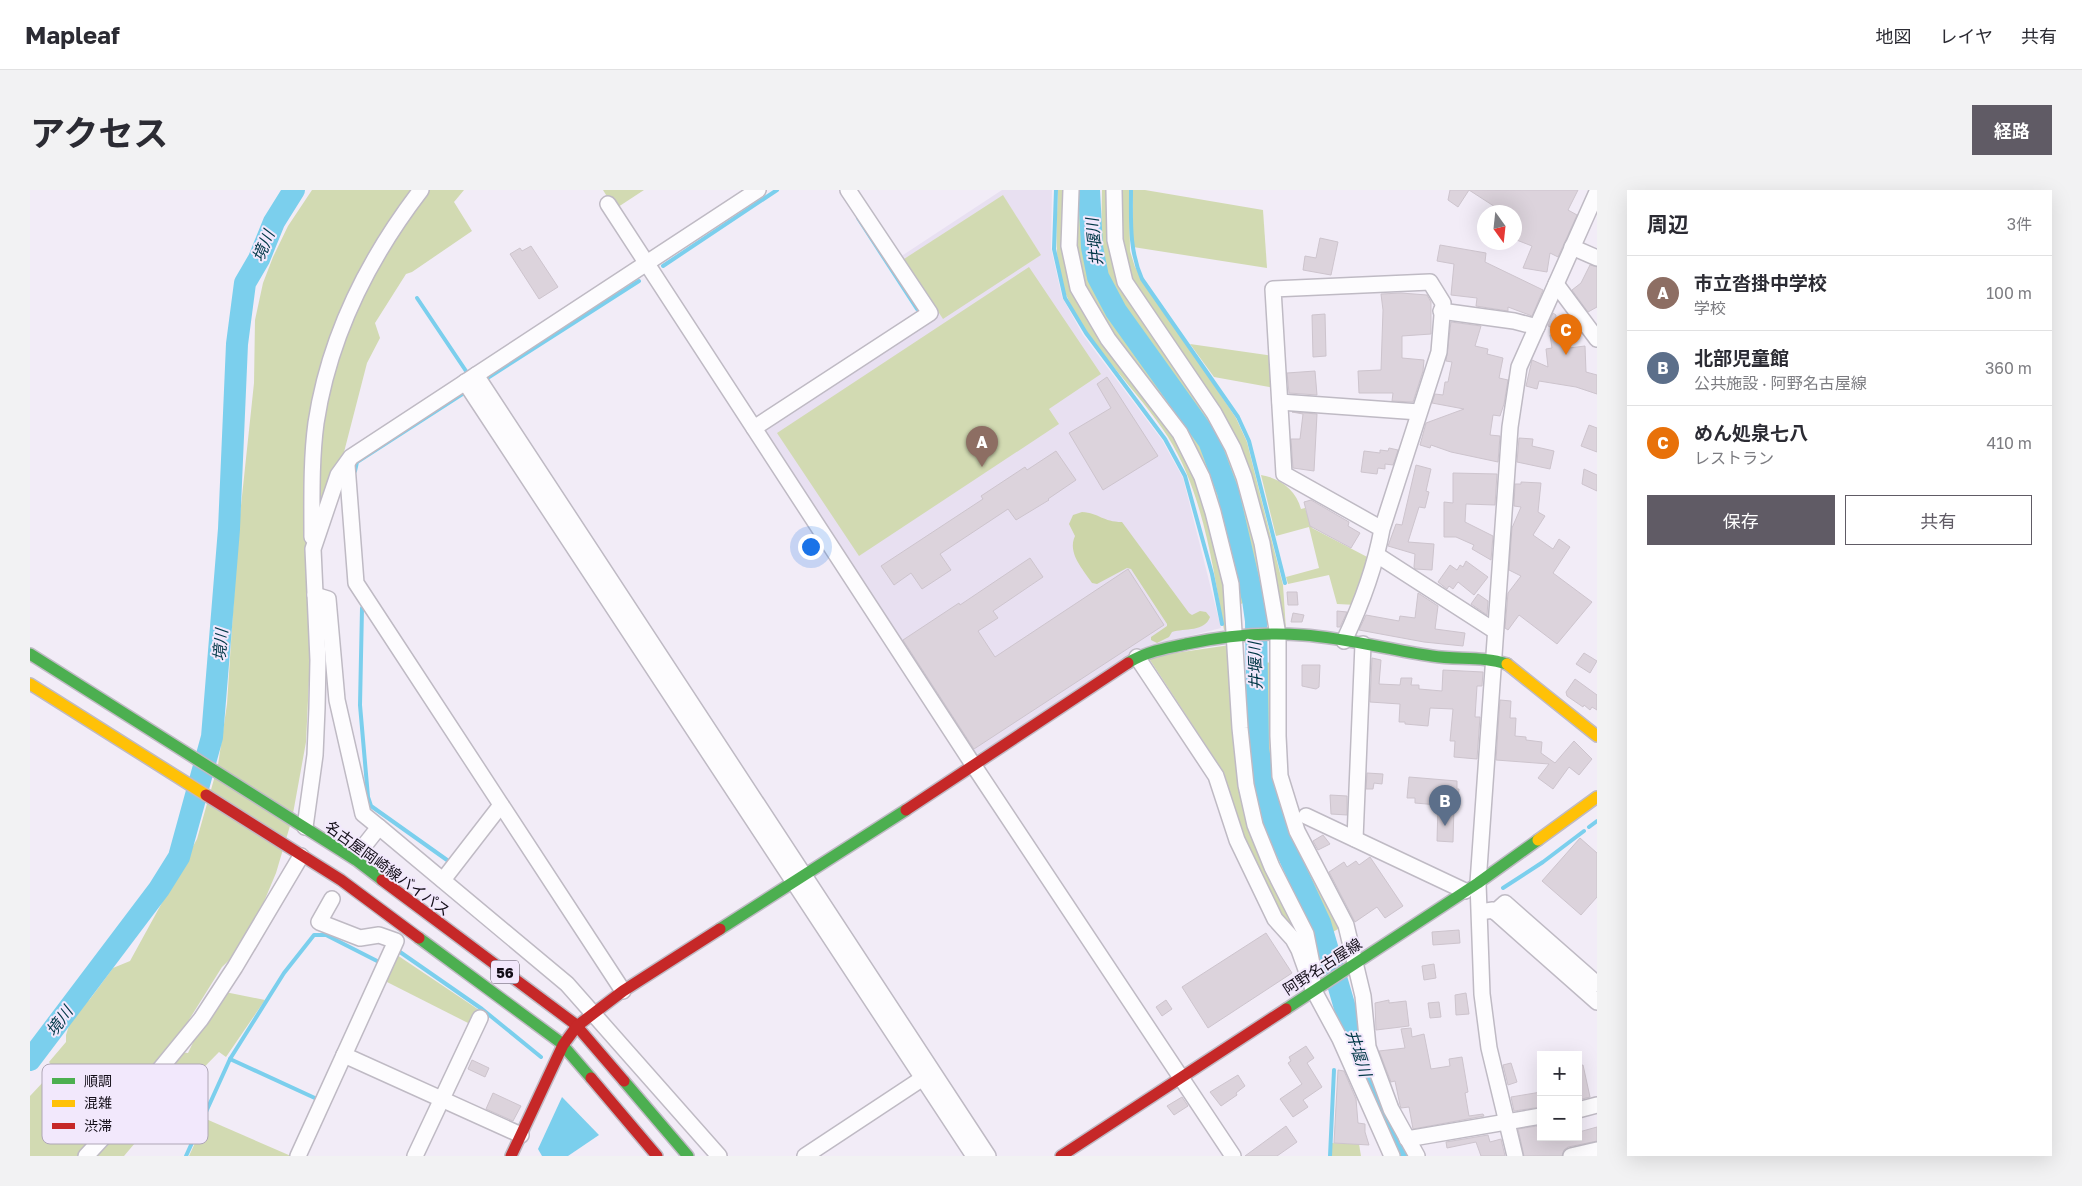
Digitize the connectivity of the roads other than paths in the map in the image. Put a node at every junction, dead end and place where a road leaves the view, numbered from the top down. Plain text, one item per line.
1 (421, 190) edge
2 (758, 190) edge
3 (848, 190) edge
4 (1071, 190) edge
5 (1114, 190) edge
6 (1597, 192) edge
7 (608, 204) dead end
8 (1572, 247) junction
9 (1597, 258) edge
10 (646, 263) junction
11 (1556, 284) junction
12 (1441, 311) junction
13 (1536, 327) junction
14 (1597, 338) edge
15 (471, 378) junction
16 (1280, 402) junction
17 (1418, 412) junction
18 (754, 428) junction
19 (347, 465) junction
20 (1382, 529) junction
21 (313, 549) junction
22 (1377, 555) junction
23 (315, 595) junction
24 (1495, 631) junction
25 (1276, 635) junction
26 (1235, 637) junction
27 (1344, 641) junction
28 (1363, 644) junction
29 (30, 654) edge
30 (1137, 657) junction
31 (1494, 659) junction
32 (30, 684) edge
33 (1596, 732) edge
34 (974, 766) junction
35 (1597, 797) edge
36 (501, 805) junction
37 (1306, 816) dead end
38 (299, 823) junction
39 (379, 827) junction
40 (1355, 839) junction
41 (364, 846) dead end
42 (301, 856) junction
43 (799, 879) junction
44 (443, 880) junction
45 (1478, 883) junction
46 (1465, 892) junction
47 (332, 899) dead end
48 (1487, 912) junction
49 (1354, 963) junction
50 (1597, 984) edge
51 (1315, 988) junction
52 (623, 991) junction
53 (1597, 1002) edge
54 (594, 1013) junction
55 (480, 1018) dead end
56 (577, 1026) junction
57 (563, 1045) junction
58 (344, 1055) junction
59 (164, 1064) edge
60 (923, 1078) junction
61 (1181, 1078) junction
62 (441, 1098) junction
63 (1597, 1106) edge
64 (1582, 1109) edge
65 (1537, 1117) edge
66 (1508, 1121) junction
67 (1407, 1139) junction
68 (97, 1144) edge
69 (1597, 1150) edge
70 (516, 1151) edge
71 (86, 1156) edge
72 (298, 1156) edge
73 (415, 1156) edge
74 (657, 1156) edge
75 (688, 1156) edge
76 (719, 1156) edge
77 (805, 1156) edge
78 (974, 1156) edge
79 (988, 1156) edge
80 (1061, 1156) edge
81 (1232, 1156) edge
82 (1392, 1156) edge
83 (1417, 1156) edge
84 (1515, 1156) edge
85 (1571, 1156) edge

1 - 21 street
2 - 10 street
3 - 18 street
4 - 26 street
5 - 25 street
6 - 8 street
7 - 10 street
8 - 9 street
8 - 11 street
10 - 15 street
10 - 18 street
11 - 13 street
11 - 14 street
12 - 13 street
12 - 16 street
12 - 17 street
13 - 24 street
15 - 19 street
15 - 43 street
16 - 17 street
16 - 20 street
17 - 20 street
18 - 34 street
19 - 21 street
19 - 36 street
20 - 22 street
21 - 23 street
22 - 24 street
22 - 27 street
23 - 38 street
23 - 39 street
24 - 31 street
25 - 26 main road
25 - 27 main road
25 - 49 street
26 - 30 main road
26 - 51 street
27 - 28 main road
28 - 31 main road
28 - 40 street
29 - 38 main road, 名古屋岡崎線バイパス / 56
30 - 34 main road
30 - 51 street
31 - 33 main road
31 - 45 street
32 - 42 main road, 56
34 - 43 main road
34 - 61 street
35 - 45 main road, 阿野名古屋線
36 - 44 street
36 - 52 street
37 - 40 street
38 - 56 main road, 名古屋岡崎線バイパス / 56
39 - 41 street
39 - 44 street
40 - 46 street
42 - 57 main road, 56
42 - 59 street
43 - 52 main road
43 - 60 street
43 - 79 street
44 - 54 street
45 - 46 main road, 阿野名古屋線
45 - 48 street
46 - 49 main road, 阿野名古屋線
47 - 58 street
48 - 50 street
48 - 53 street
48 - 66 street
49 - 51 main road, 阿野名古屋線
49 - 67 street
51 - 61 main road, 阿野名古屋線
51 - 82 street
52 - 54 main road
54 - 56 main road
54 - 76 street
55 - 62 street
56 - 57 main road
56 - 75 main road, 名古屋岡崎線バイパス / 56
57 - 70 main road
57 - 74 main road, 56
58 - 62 street
58 - 72 street
60 - 77 street
60 - 78 street
61 - 80 main road, 阿野名古屋線
61 - 81 street
62 - 70 street
62 - 73 street
63 - 64 street
65 - 66 street
66 - 67 street
66 - 84 street
67 - 83 street
68 - 71 street
69 - 85 street

